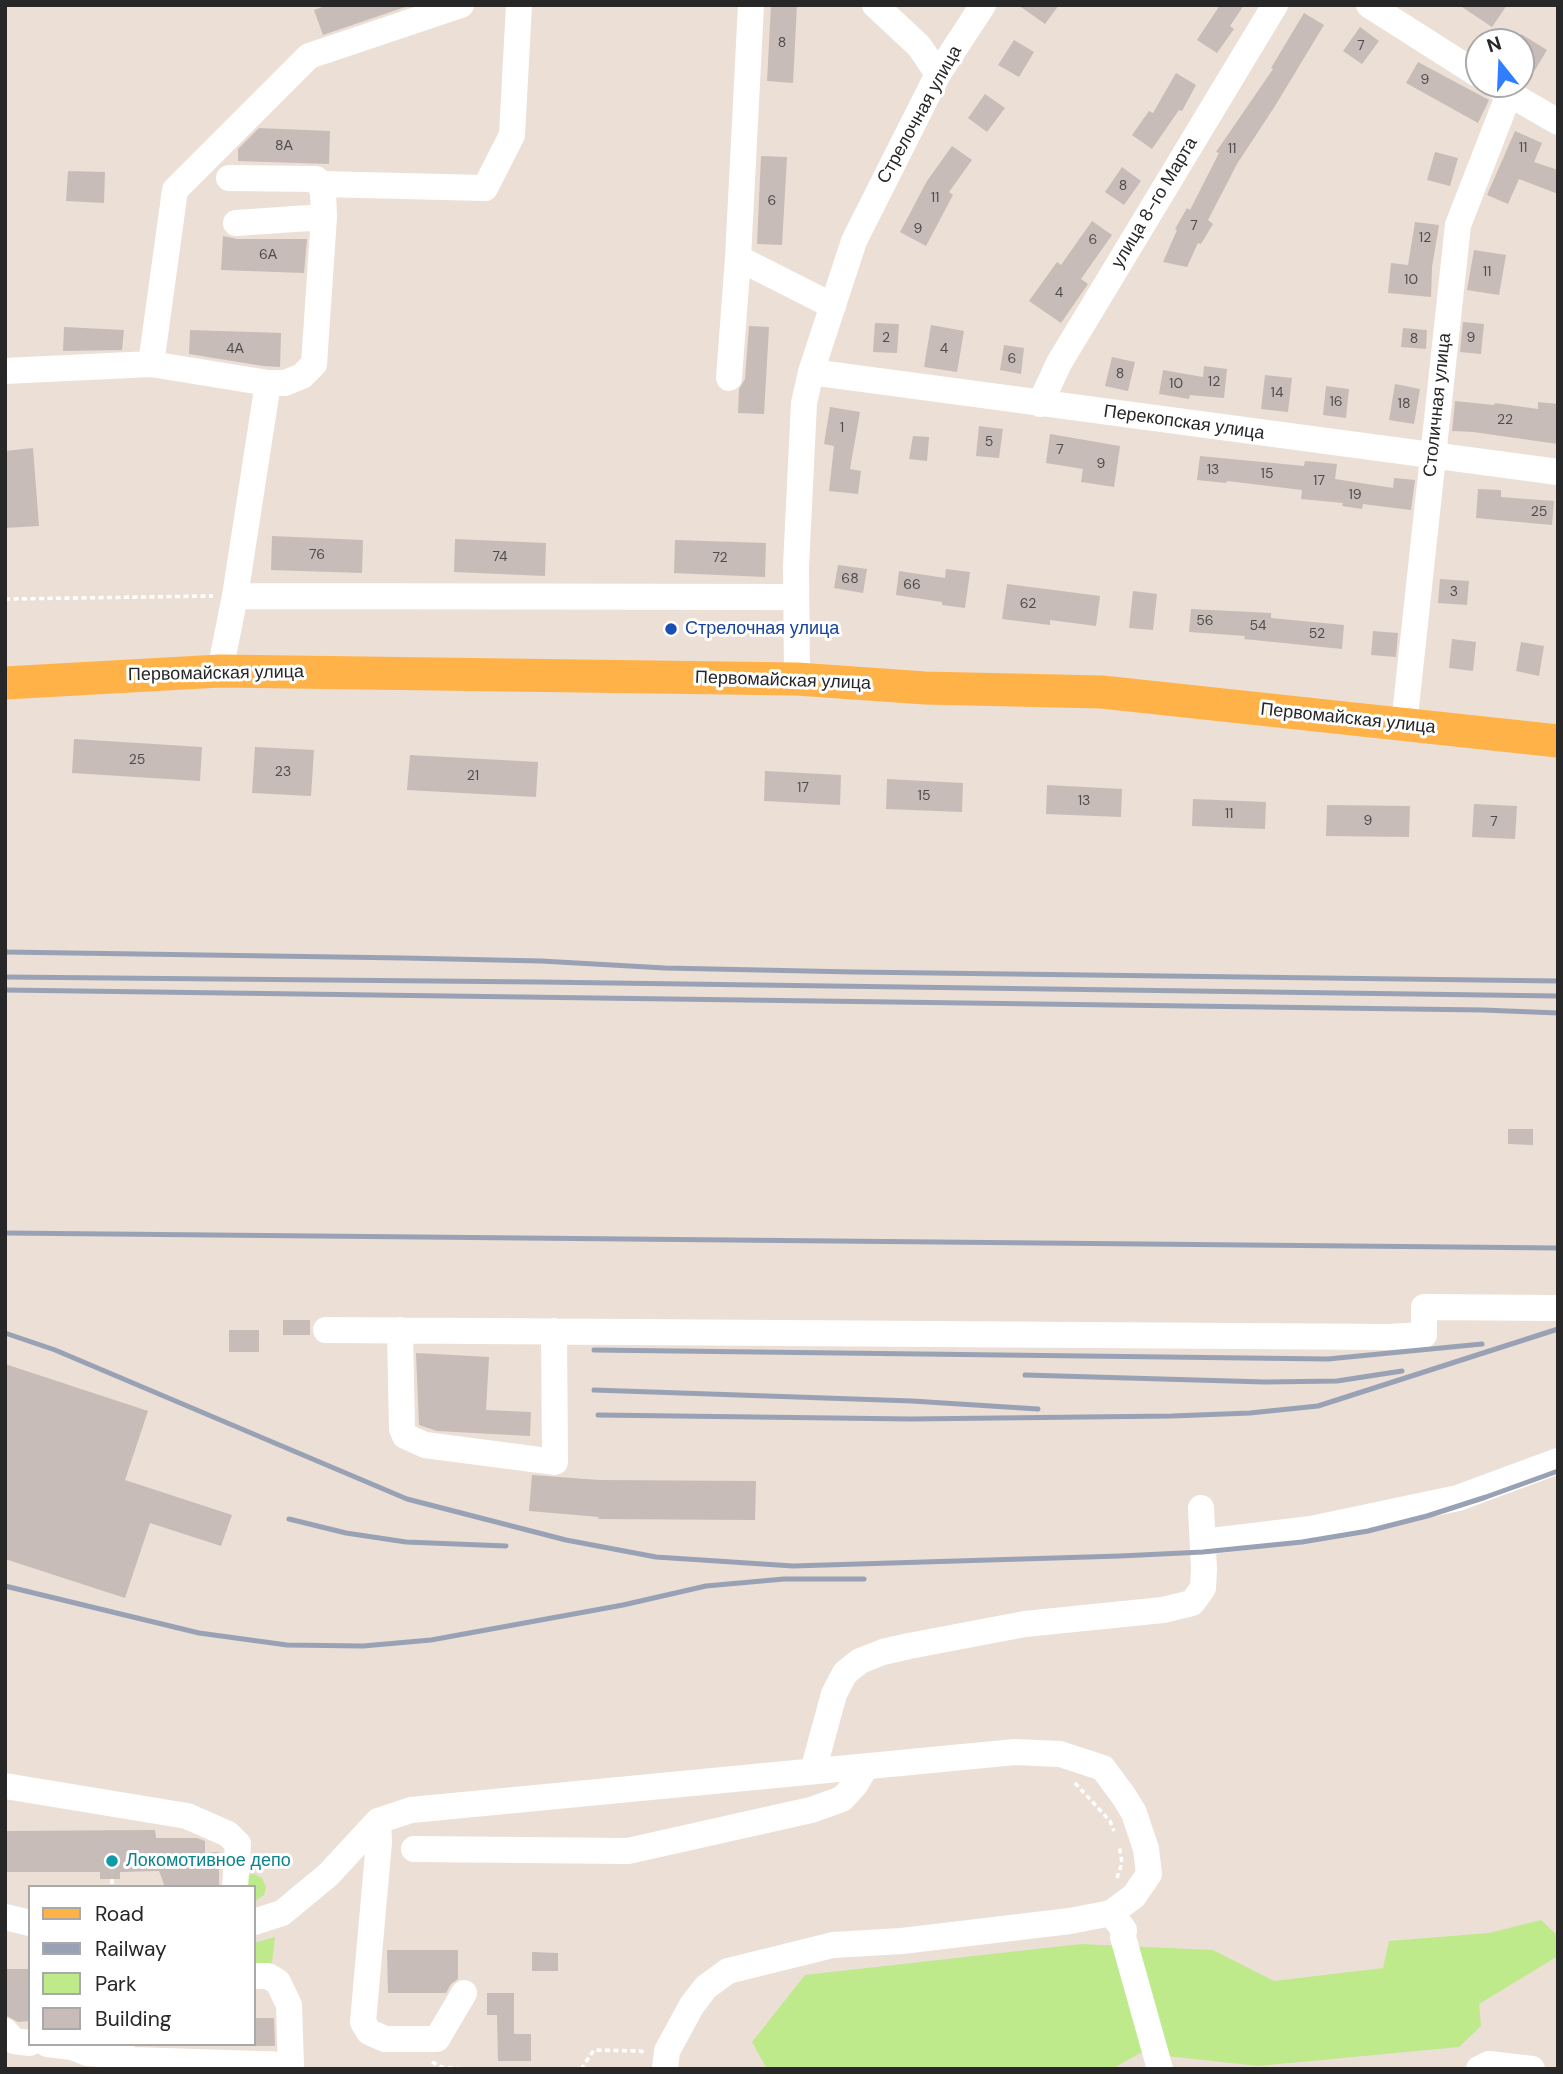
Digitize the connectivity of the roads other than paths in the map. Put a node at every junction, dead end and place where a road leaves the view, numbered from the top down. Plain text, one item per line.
1 (461, 5) edge
2 (519, 5) edge
3 (751, 5) edge
4 (875, 5) edge
5 (984, 5) edge
6 (1275, 5) edge
7 (1369, 5) edge
8 (1465, 66) edge
9 (938, 74) junction
10 (1498, 98) edge
11 (1517, 98) edge
12 (1558, 122) edge
13 (229, 178) dead end
14 (320, 184) junction
15 (324, 217) junction
16 (236, 223) dead end
17 (738, 258) junction
18 (833, 306) junction
19 (151, 364) junction
20 (5, 372) edge
21 (811, 372) junction
22 (729, 378) dead end
23 (268, 383) junction
24 (1040, 404) junction
25 (1432, 456) junction
26 (1558, 472) edge
27 (236, 596) junction
28 (796, 597) junction
29 (220, 671) junction
30 (797, 679) junction
31 (5, 683) edge
32 (1404, 725) junction
33 (1558, 741) edge
34 (1558, 1308) edge
35 (326, 1330) dead end
36 (400, 1331) junction
37 (554, 1331) junction
38 (1558, 1461) edge
39 (1201, 1508) dead end
40 (1203, 1542) junction
41 (865, 1768) junction
42 (813, 1771) junction
43 (5, 1786) edge
44 (378, 1821) junction
45 (414, 1849) dead end
46 (235, 1885) edge
47 (1111, 1913) junction
48 (5, 1917) edge
49 (256, 1921) edge
50 (28, 1923) edge
51 (256, 1976) edge
52 (464, 1993) dead end
53 (5, 2031) edge
54 (28, 2043) edge
55 (64, 2046) edge
56 (658, 2057) edge
57 (1160, 2069) edge
58 (1479, 2069) edge
59 (1532, 2069) edge

1 - 19 street
2 - 14 street
3 - 17 street
4 - 9 street
5 - 9 street, Стрелочная улица
6 - 24 street, улица 8-го Марта
7 - 8 street
9 - 18 street, Стрелочная улица
10 - 25 street, Столичная улица
11 - 12 street
13 - 14 street
14 - 15 street
15 - 16 street
15 - 23 street
17 - 18 street
17 - 22 street
18 - 21 street, Стрелочная улица
19 - 20 street
19 - 23 street
21 - 24 street, Перекопская улица
21 - 28 street, Стрелочная улица
23 - 27 street
24 - 25 street, Перекопская улица
25 - 26 street, Перекопская улица
25 - 32 street, Столичная улица
27 - 28 street
27 - 29 street
28 - 30 street, Стрелочная улица
29 - 30 main road, Первомайская улица
29 - 31 main road, Первомайская улица
30 - 32 main road, Первомайская улица
32 - 33 main road, Первомайская улица
34 - 37 street
35 - 36 street
36 - 37 street
36 - 37 street
38 - 40 street
39 - 40 street
40 - 42 street
41 - 42 street
41 - 45 street
41 - 47 street
42 - 44 street
43 - 46 street
44 - 49 street
44 - 52 street
47 - 56 street
47 - 57 street
48 - 50 street
51 - 55 street
53 - 54 street
58 - 59 street

